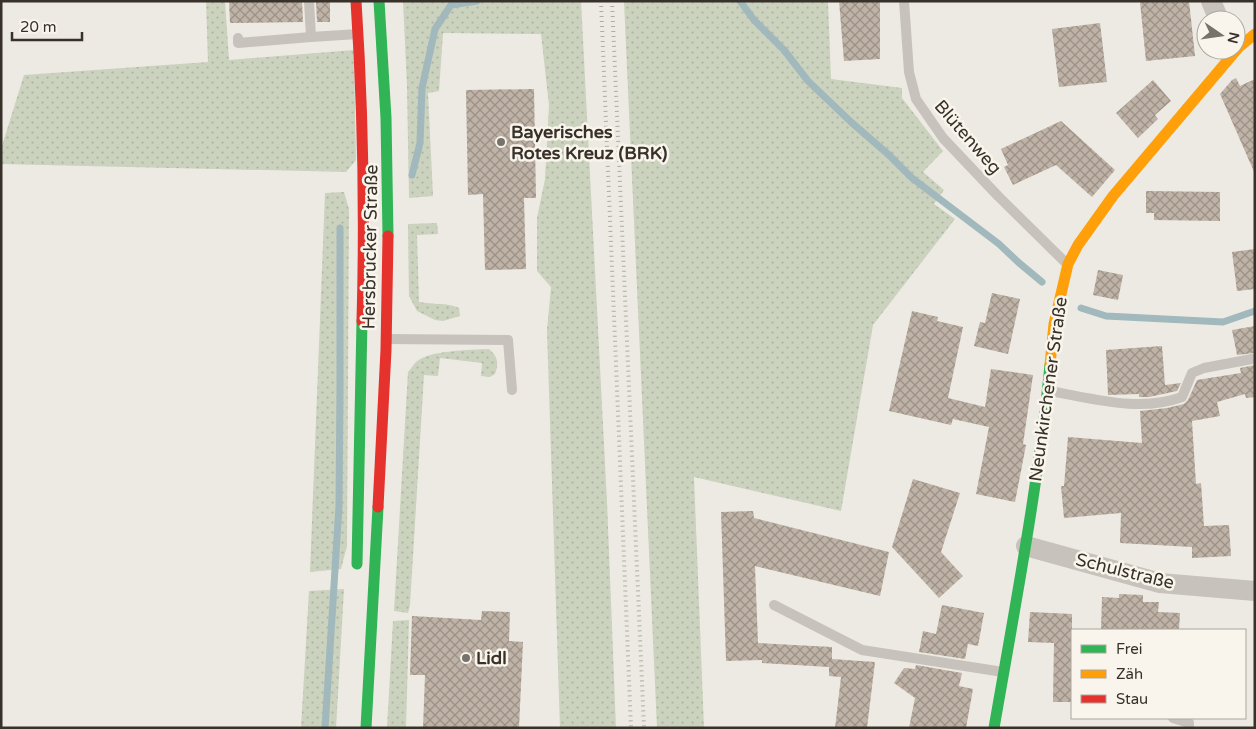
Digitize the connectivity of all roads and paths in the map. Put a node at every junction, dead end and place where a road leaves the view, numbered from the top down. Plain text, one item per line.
1 (309, 1) edge
2 (356, 1) edge
3 (379, 1) edge
4 (904, 1) edge
5 (359, 34) junction
6 (311, 37) junction
7 (238, 38) dead end
8 (1225, 60) edge
9 (1068, 264) junction
10 (375, 339) junction
11 (1252, 359) dead end
12 (512, 390) dead end
13 (1048, 391) junction
14 (1026, 546) junction
15 (357, 576) dead end
16 (1255, 591) edge
17 (774, 604) dead end
18 (1004, 672) junction
19 (1176, 719) edge
20 (996, 727) edge
21 (366, 728) edge
22 (1189, 728) edge

1 - 6 lane
2 - 5 main road, Hersbrucker Straße
3 - 10 main road, Hersbrucker Straße
4 - 9 lane, Blütenweg
5 - 6 lane
5 - 10 main road, Hersbrucker Straße
6 - 7 lane
8 - 9 main road, Neunkirchener Straße
9 - 13 main road, Neunkirchener Straße
10 - 12 lane
10 - 15 main road, Hersbrucker Straße
10 - 21 main road, Hersbrucker Straße
11 - 13 lane
13 - 14 main road, Neunkirchener Straße
14 - 16 street, Schulstraße
14 - 18 main road, Neunkirchener Straße
17 - 18 lane
18 - 20 main road, Neunkirchener Straße
19 - 22 lane

